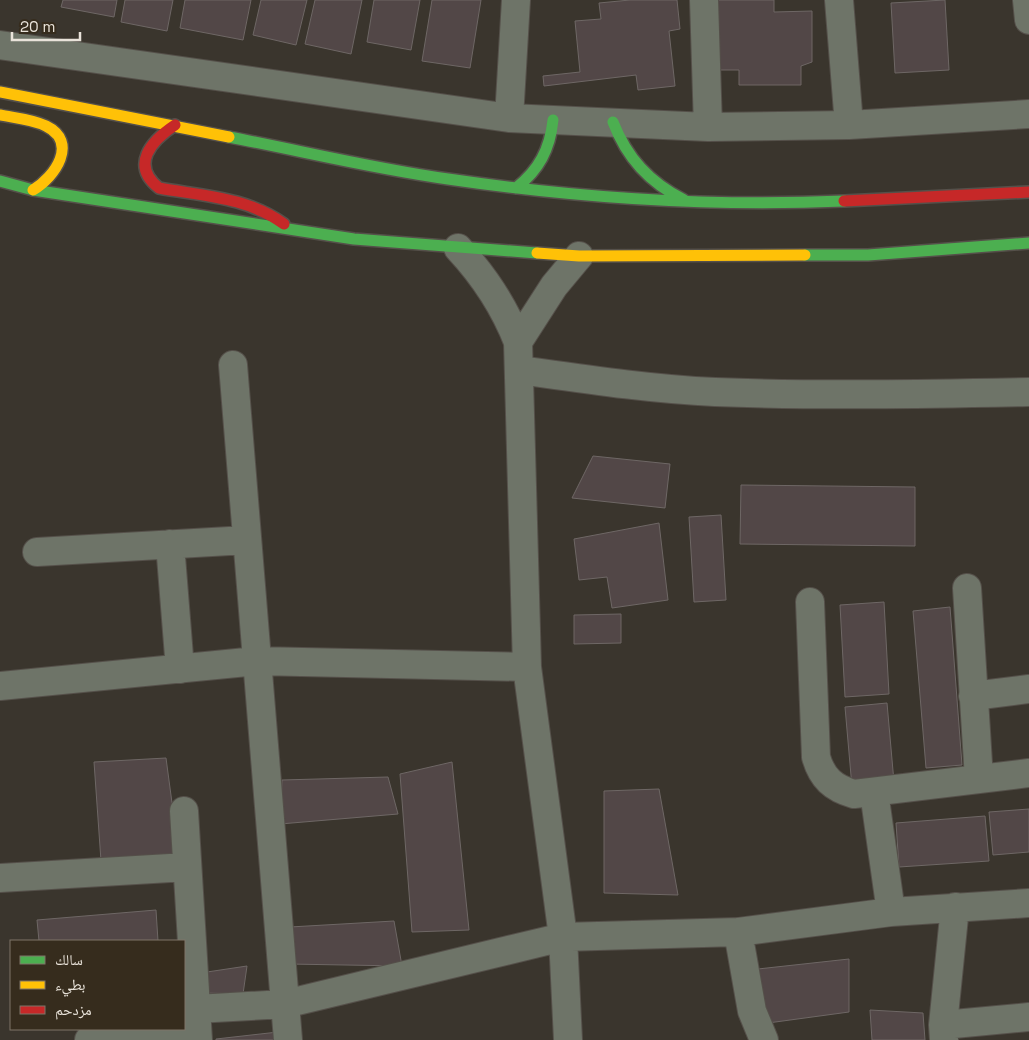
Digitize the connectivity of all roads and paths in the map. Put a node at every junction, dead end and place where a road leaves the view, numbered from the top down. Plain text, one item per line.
1 (516, 0) edge
2 (704, 0) edge
3 (839, 0) edge
4 (1027, 0) edge
5 (1029, 20) edge
6 (0, 45) edge
7 (0, 92) edge
8 (1029, 114) edge
9 (0, 116) edge
10 (510, 118) junction
11 (553, 120) junction
12 (613, 122) junction
13 (175, 125) junction
14 (849, 125) junction
15 (708, 126) junction
16 (0, 181) edge
17 (516, 188) junction
18 (33, 190) junction
19 (1029, 192) edge
20 (688, 202) junction
21 (292, 231) junction
22 (1029, 243) edge
23 (458, 248) junction
24 (579, 256) junction
25 (518, 342) junction
26 (233, 365) dead end
27 (520, 370) junction
28 (1029, 392) edge
29 (247, 540) junction
30 (170, 544) junction
31 (37, 552) dead end
32 (967, 588) dead end
33 (810, 602) dead end
34 (257, 661) junction
35 (527, 668) junction
36 (180, 669) junction
37 (0, 686) edge
38 (1029, 689) edge
39 (973, 696) junction
40 (1029, 773) edge
41 (978, 779) junction
42 (874, 792) junction
43 (184, 810) dead end
44 (187, 867) junction
45 (0, 878) edge
46 (1029, 903) edge
47 (955, 907) junction
48 (891, 912) junction
49 (738, 932) junction
50 (563, 937) junction
51 (285, 1004) junction
52 (1029, 1017) edge
53 (197, 1026) edge
54 (166, 1030) edge
55 (944, 1033) edge
56 (90, 1040) edge
57 (288, 1040) edge
58 (568, 1040) edge
59 (764, 1040) edge

1 - 10 street
2 - 15 street
3 - 14 street
4 - 5 street
6 - 10 street
7 - 13 main road
8 - 14 street
9 - 18 main road
10 - 11 street
11 - 12 street
11 - 17 main road
12 - 15 street
12 - 20 main road
13 - 17 main road
13 - 21 main road
14 - 15 street
16 - 18 main road
17 - 20 main road
18 - 21 main road
19 - 20 main road
21 - 23 main road
22 - 24 main road
23 - 24 main road
23 - 25 street
24 - 25 street
25 - 27 street
26 - 29 street
27 - 28 street
27 - 35 street
29 - 30 street
29 - 34 street
30 - 31 street
30 - 36 street
32 - 39 street
33 - 42 street
34 - 35 street
34 - 36 street
34 - 51 street
35 - 50 street
36 - 37 street
38 - 39 street
39 - 41 street
40 - 41 street
41 - 42 street
42 - 48 street
43 - 44 street
44 - 45 street
44 - 53 street
46 - 47 street
47 - 48 street
47 - 55 street
48 - 49 street
49 - 50 street
49 - 59 street
50 - 51 street
50 - 58 street
51 - 53 street
51 - 57 street
52 - 55 street
54 - 56 street

